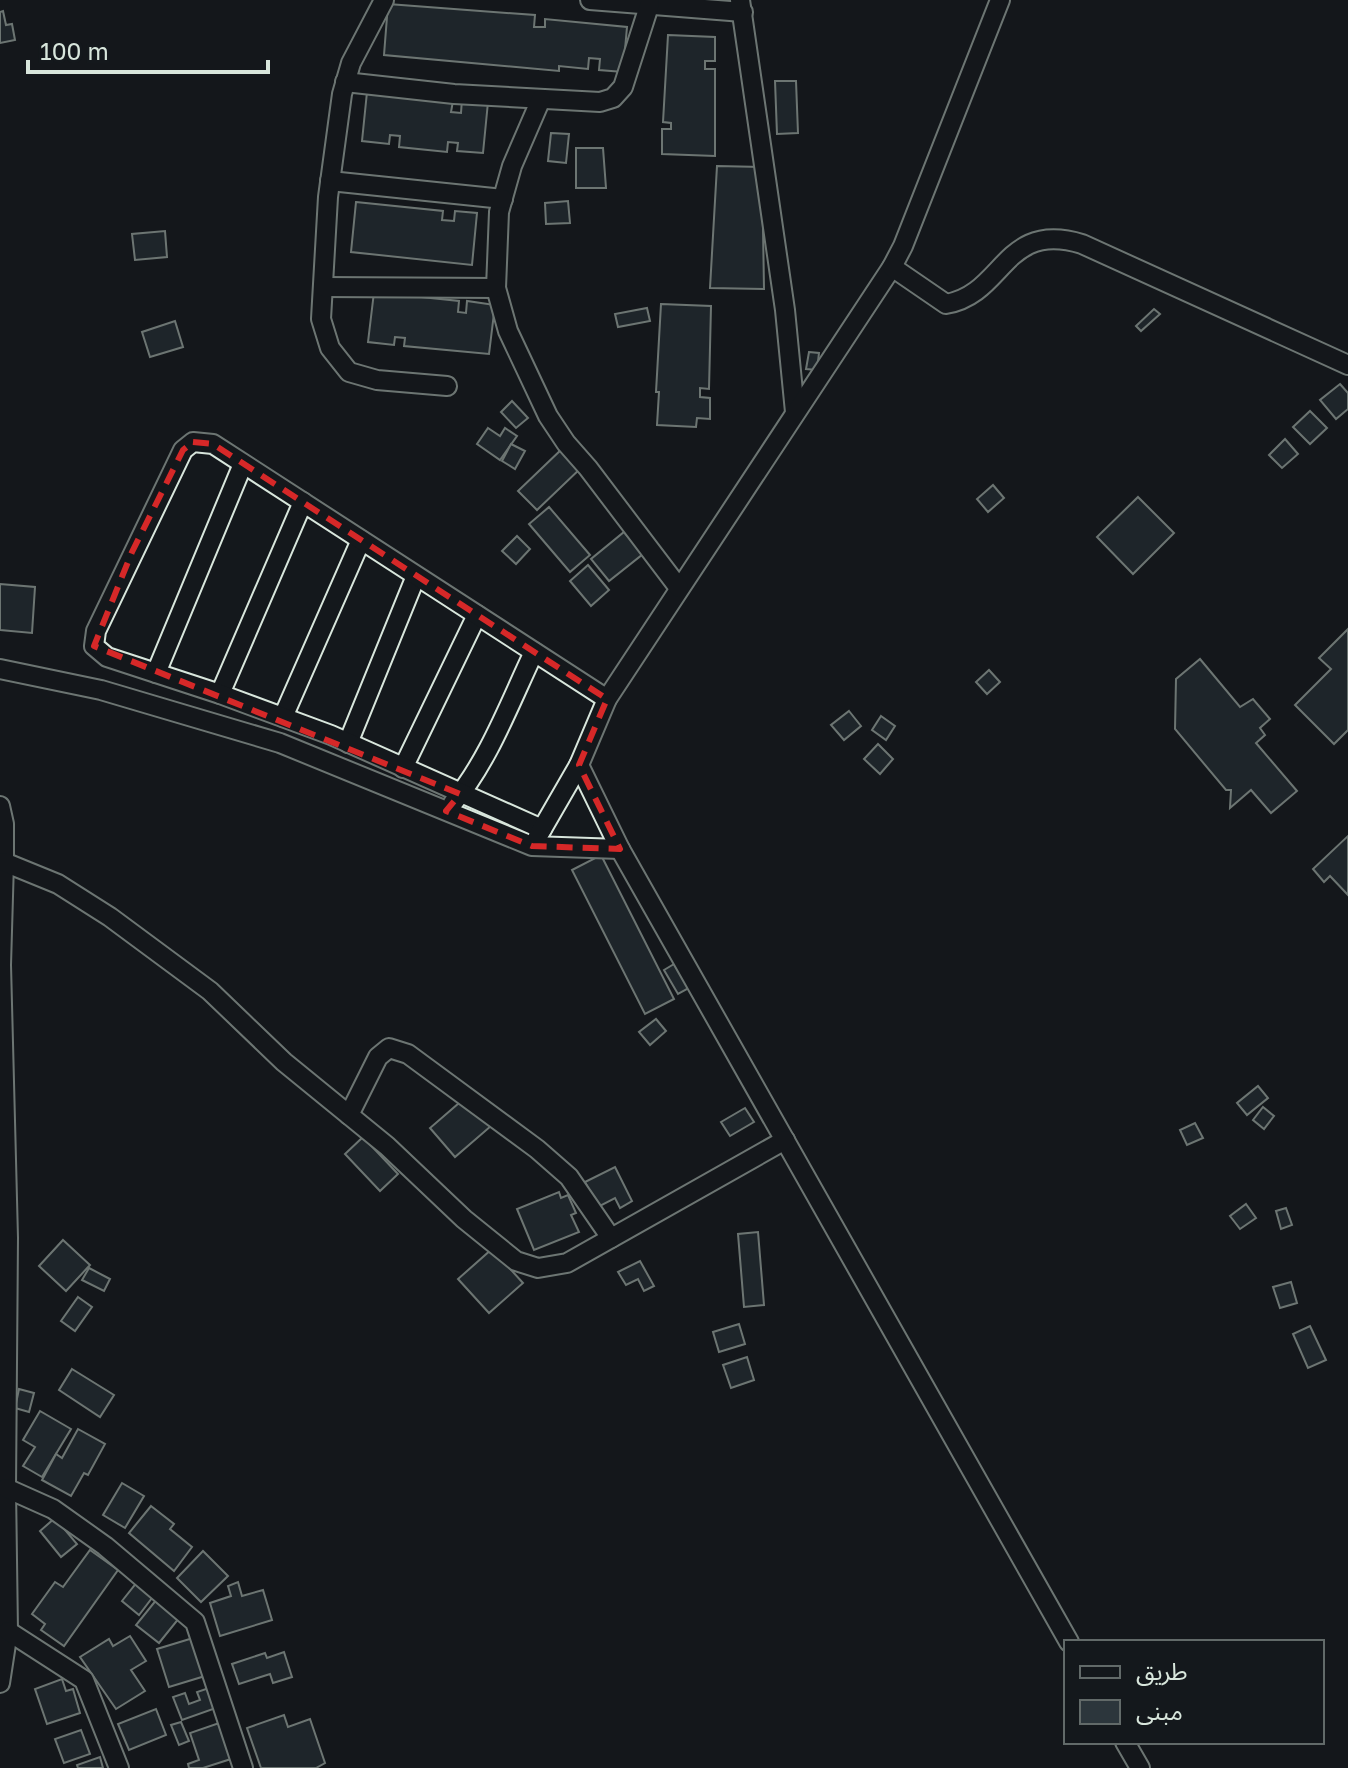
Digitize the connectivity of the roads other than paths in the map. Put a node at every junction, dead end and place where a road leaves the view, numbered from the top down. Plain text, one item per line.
1 (384, 0) edge
2 (590, 0) edge
3 (1000, 0) edge
4 (650, 3) junction
5 (741, 6) edge
6 (345, 82) junction
7 (541, 99) junction
8 (330, 181) junction
9 (503, 199) junction
10 (892, 267) junction
11 (323, 287) junction
12 (496, 288) junction
13 (1348, 365) edge
14 (447, 386) dead end
15 (795, 412) junction
16 (243, 464) junction
17 (303, 502) junction
18 (361, 540) junction
19 (416, 576) junction
20 (679, 588) junction
21 (477, 615) junction
22 (534, 652) junction
23 (0, 669) edge
24 (156, 673) junction
25 (220, 694) junction
26 (607, 699) junction
27 (283, 717) junction
28 (348, 743) junction
29 (579, 765) junction
30 (403, 768) junction
31 (460, 794) junction
32 (0, 806) edge
33 (446, 811) junction
34 (542, 829) junction
35 (532, 846) junction
36 (620, 849) junction
37 (4, 862) junction
38 (349, 1115) junction
39 (785, 1140) junction
40 (611, 1238) junction
41 (6, 1488) junction
42 (8, 1631) junction
43 (1068, 1640) edge
44 (0, 1683) edge
45 (1126, 1744) edge
46 (119, 1768) edge
47 (243, 1768) edge
48 (1140, 1768) edge

1 - 6 street
2 - 4 street
3 - 10 street
4 - 5 street
4 - 7 street
5 - 15 street
6 - 7 street
6 - 8 street
7 - 9 street
8 - 9 street
8 - 11 street
9 - 12 street
10 - 13 street
10 - 15 street
11 - 12 street
11 - 14 street
12 - 20 street
15 - 20 street
16 - 17 street
16 - 24 street
16 - 24 street
17 - 18 street
17 - 25 street
18 - 19 street
18 - 27 street
19 - 21 street
19 - 28 street
20 - 26 street
21 - 22 street
21 - 30 street
22 - 26 street
22 - 31 street
23 - 33 street
24 - 25 street
25 - 27 street
26 - 29 street
27 - 28 street
28 - 30 street
29 - 34 street
29 - 36 street
30 - 31 street
31 - 33 street
31 - 34 street
32 - 37 street
33 - 35 street
34 - 35 street
35 - 36 street
36 - 39 street
37 - 38 street
37 - 41 street
38 - 40 street
38 - 40 street
39 - 40 street
39 - 43 street
41 - 42 street
41 - 47 street
42 - 44 street
42 - 46 street
45 - 48 street

